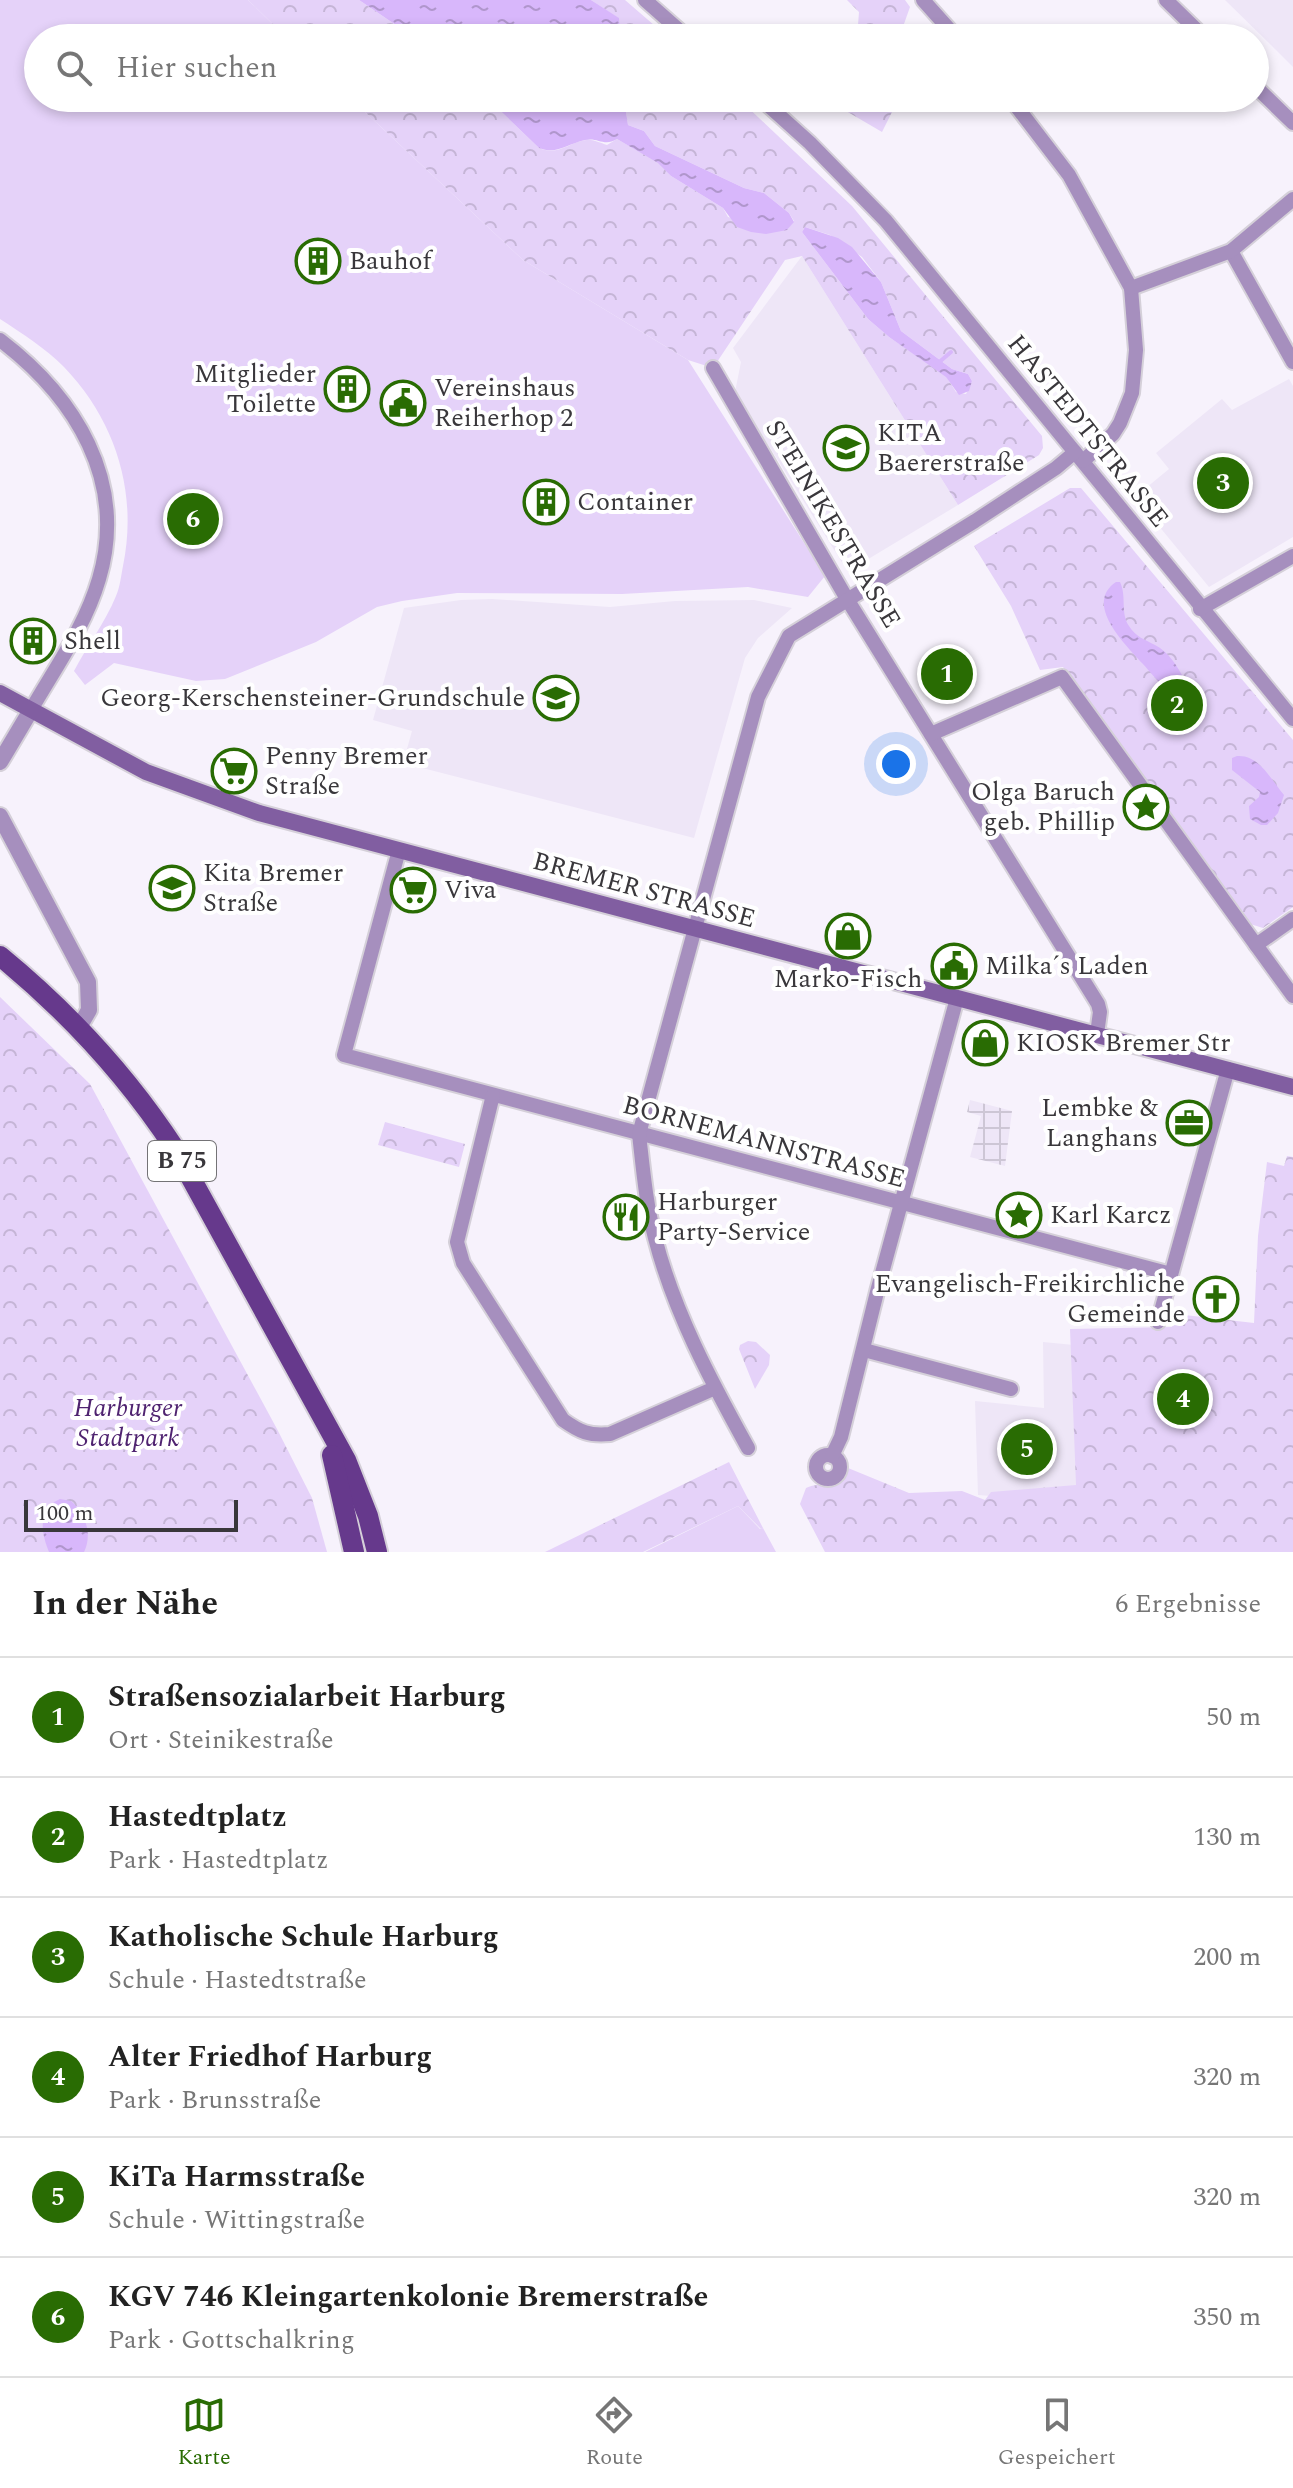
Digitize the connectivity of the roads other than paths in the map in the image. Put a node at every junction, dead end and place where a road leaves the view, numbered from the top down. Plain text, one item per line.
1 (645, 0) edge
2 (1166, 0) edge
3 (930, 3) edge
4 (672, 24) edge
5 (946, 24) edge
6 (1191, 24) edge
7 (1269, 100) edge
8 (776, 112) edge
9 (1021, 112) edge
10 (1293, 123) edge
11 (1293, 199) edge
12 (1231, 251) junction
13 (1131, 288) junction
14 (0, 340) edge
15 (1293, 362) edge
16 (713, 368) dead end
17 (1079, 457) junction
18 (1293, 556) edge
19 (847, 599) junction
20 (1200, 609) junction
21 (0, 693) edge
22 (31, 710) junction
23 (1293, 719) edge
24 (931, 734) junction
25 (0, 762) edge
26 (0, 816) edge
27 (399, 850) junction
28 (1293, 919) edge
29 (693, 929) junction
30 (1256, 945) junction
31 (0, 956) edge
32 (1293, 996) edge
33 (957, 998) junction
34 (78, 1029) junction
35 (1097, 1034) junction
36 (1228, 1069) junction
37 (1293, 1087) edge
38 (493, 1095) junction
39 (639, 1134) junction
40 (902, 1204) junction
41 (1171, 1274) junction
42 (1158, 1322) dead end
43 (864, 1350) junction
44 (715, 1388) junction
45 (1011, 1389) dead end
46 (313, 1402) junction
47 (748, 1448) dead end
48 (832, 1456) dead end
49 (354, 1552) edge
50 (377, 1552) edge

1 - 4 street
2 - 6 street
3 - 5 street
7 - 10 street
8 - 17 street, HASTEDTSTRASSE
9 - 13 street
11 - 12 street
12 - 13 street
12 - 15 street
13 - 17 street
14 - 22 street
16 - 19 street, STEINIKESTRASSE
17 - 19 street
17 - 20 street, HASTEDTSTRASSE
18 - 20 street
19 - 24 street, STEINIKESTRASSE
19 - 29 street
20 - 23 street, HASTEDTSTRASSE
21 - 22 main road, BREMER STRASSE
22 - 25 street
22 - 27 main road, BREMER STRASSE
24 - 30 street
24 - 35 street, STEINIKESTRASSE
26 - 34 street
27 - 29 main road, BREMER STRASSE
27 - 38 street, BORNEMANNSTRASSE
28 - 30 street
29 - 33 main road, BREMER STRASSE
29 - 39 street
30 - 32 street
31 - 34 main road, B 75
33 - 35 main road, BREMER STRASSE
33 - 40 street
34 - 46 main road, B 75
35 - 36 main road, BREMER STRASSE
36 - 37 main road, BREMER STRASSE
36 - 41 street
38 - 39 street, BORNEMANNSTRASSE
38 - 44 street
39 - 40 street, BORNEMANNSTRASSE
39 - 44 street
40 - 41 street, BORNEMANNSTRASSE
40 - 43 street
41 - 42 street
43 - 45 street
43 - 48 street
44 - 47 street
46 - 49 main road, B 75
46 - 50 main road, B 75

